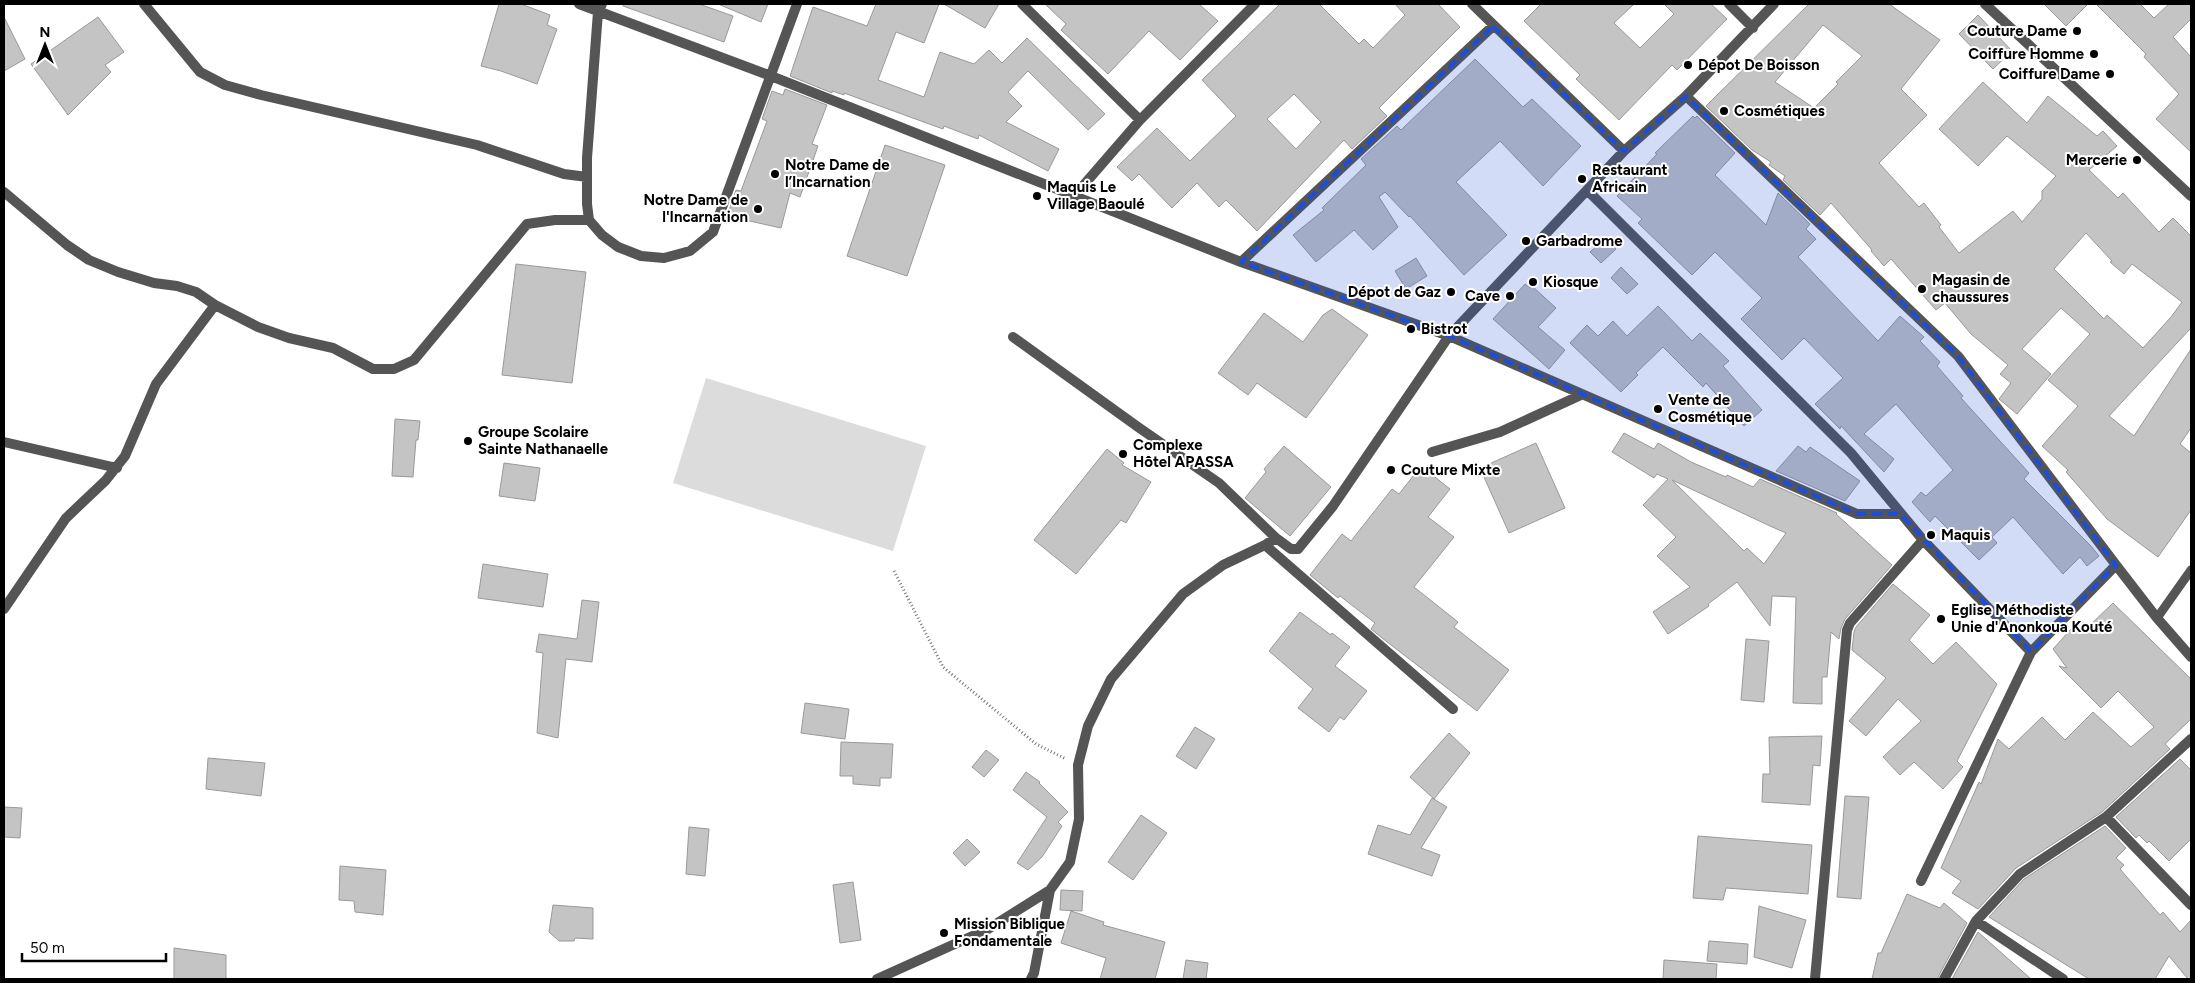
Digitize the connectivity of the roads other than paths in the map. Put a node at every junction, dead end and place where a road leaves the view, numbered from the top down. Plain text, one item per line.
1 (144, 4) edge
2 (579, 4) edge
3 (796, 4) edge
4 (1022, 4) edge
5 (1255, 4) edge
6 (1472, 4) edge
7 (1729, 4) edge
8 (1774, 4) edge
9 (1985, 4) edge
10 (600, 8) edge
11 (1493, 26) junction
12 (1753, 28) junction
13 (771, 76) junction
14 (1686, 96) junction
15 (1140, 120) junction
16 (1624, 151) junction
17 (588, 177) junction
18 (1588, 191) junction
19 (4, 192) edge
20 (1075, 195) junction
21 (2191, 196) edge
22 (589, 220) junction
23 (1241, 262) junction
24 (215, 305) junction
25 (1449, 336) junction
26 (1013, 337) dead end
27 (1581, 394) junction
28 (4, 442) edge
29 (1432, 452) dead end
30 (116, 468) junction
31 (1900, 514) junction
32 (1276, 538) junction
33 (1922, 540) junction
34 (1265, 545) junction
35 (2116, 565) junction
36 (2191, 570) edge
37 (4, 610) edge
38 (2157, 618) junction
39 (2030, 652) junction
40 (2191, 657) edge
41 (1453, 709) dead end
42 (2191, 739) edge
43 (2106, 817) junction
44 (1921, 881) dead end
45 (1050, 890) junction
46 (2191, 905) edge
47 (1976, 922) junction
48 (877, 979) edge
49 (1030, 979) edge
50 (1815, 979) edge
51 (1944, 979) edge
52 (2063, 979) edge

1 - 17 street
2 - 10 street
3 - 13 street
4 - 15 street
5 - 15 street
6 - 11 street
7 - 12 street
8 - 12 street
9 - 21 street
10 - 13 street
10 - 17 street
11 - 16 street
11 - 23 street
12 - 14 street
13 - 20 street
13 - 22 street
14 - 16 street
14 - 35 street
15 - 20 street
16 - 18 street
17 - 22 street
18 - 25 street
18 - 31 street
19 - 24 street
20 - 23 street
22 - 24 street
23 - 25 street
24 - 30 street
25 - 27 street
25 - 32 street
26 - 32 street
27 - 29 street
27 - 31 street
28 - 30 street
30 - 37 street
31 - 33 street
32 - 34 street
33 - 39 street
33 - 50 street
34 - 41 street
34 - 45 street
35 - 38 street
35 - 39 street
36 - 38 lane
38 - 40 street
39 - 44 street
42 - 43 street
43 - 46 street
43 - 47 street
45 - 48 street
45 - 49 street
47 - 51 street
47 - 52 street

